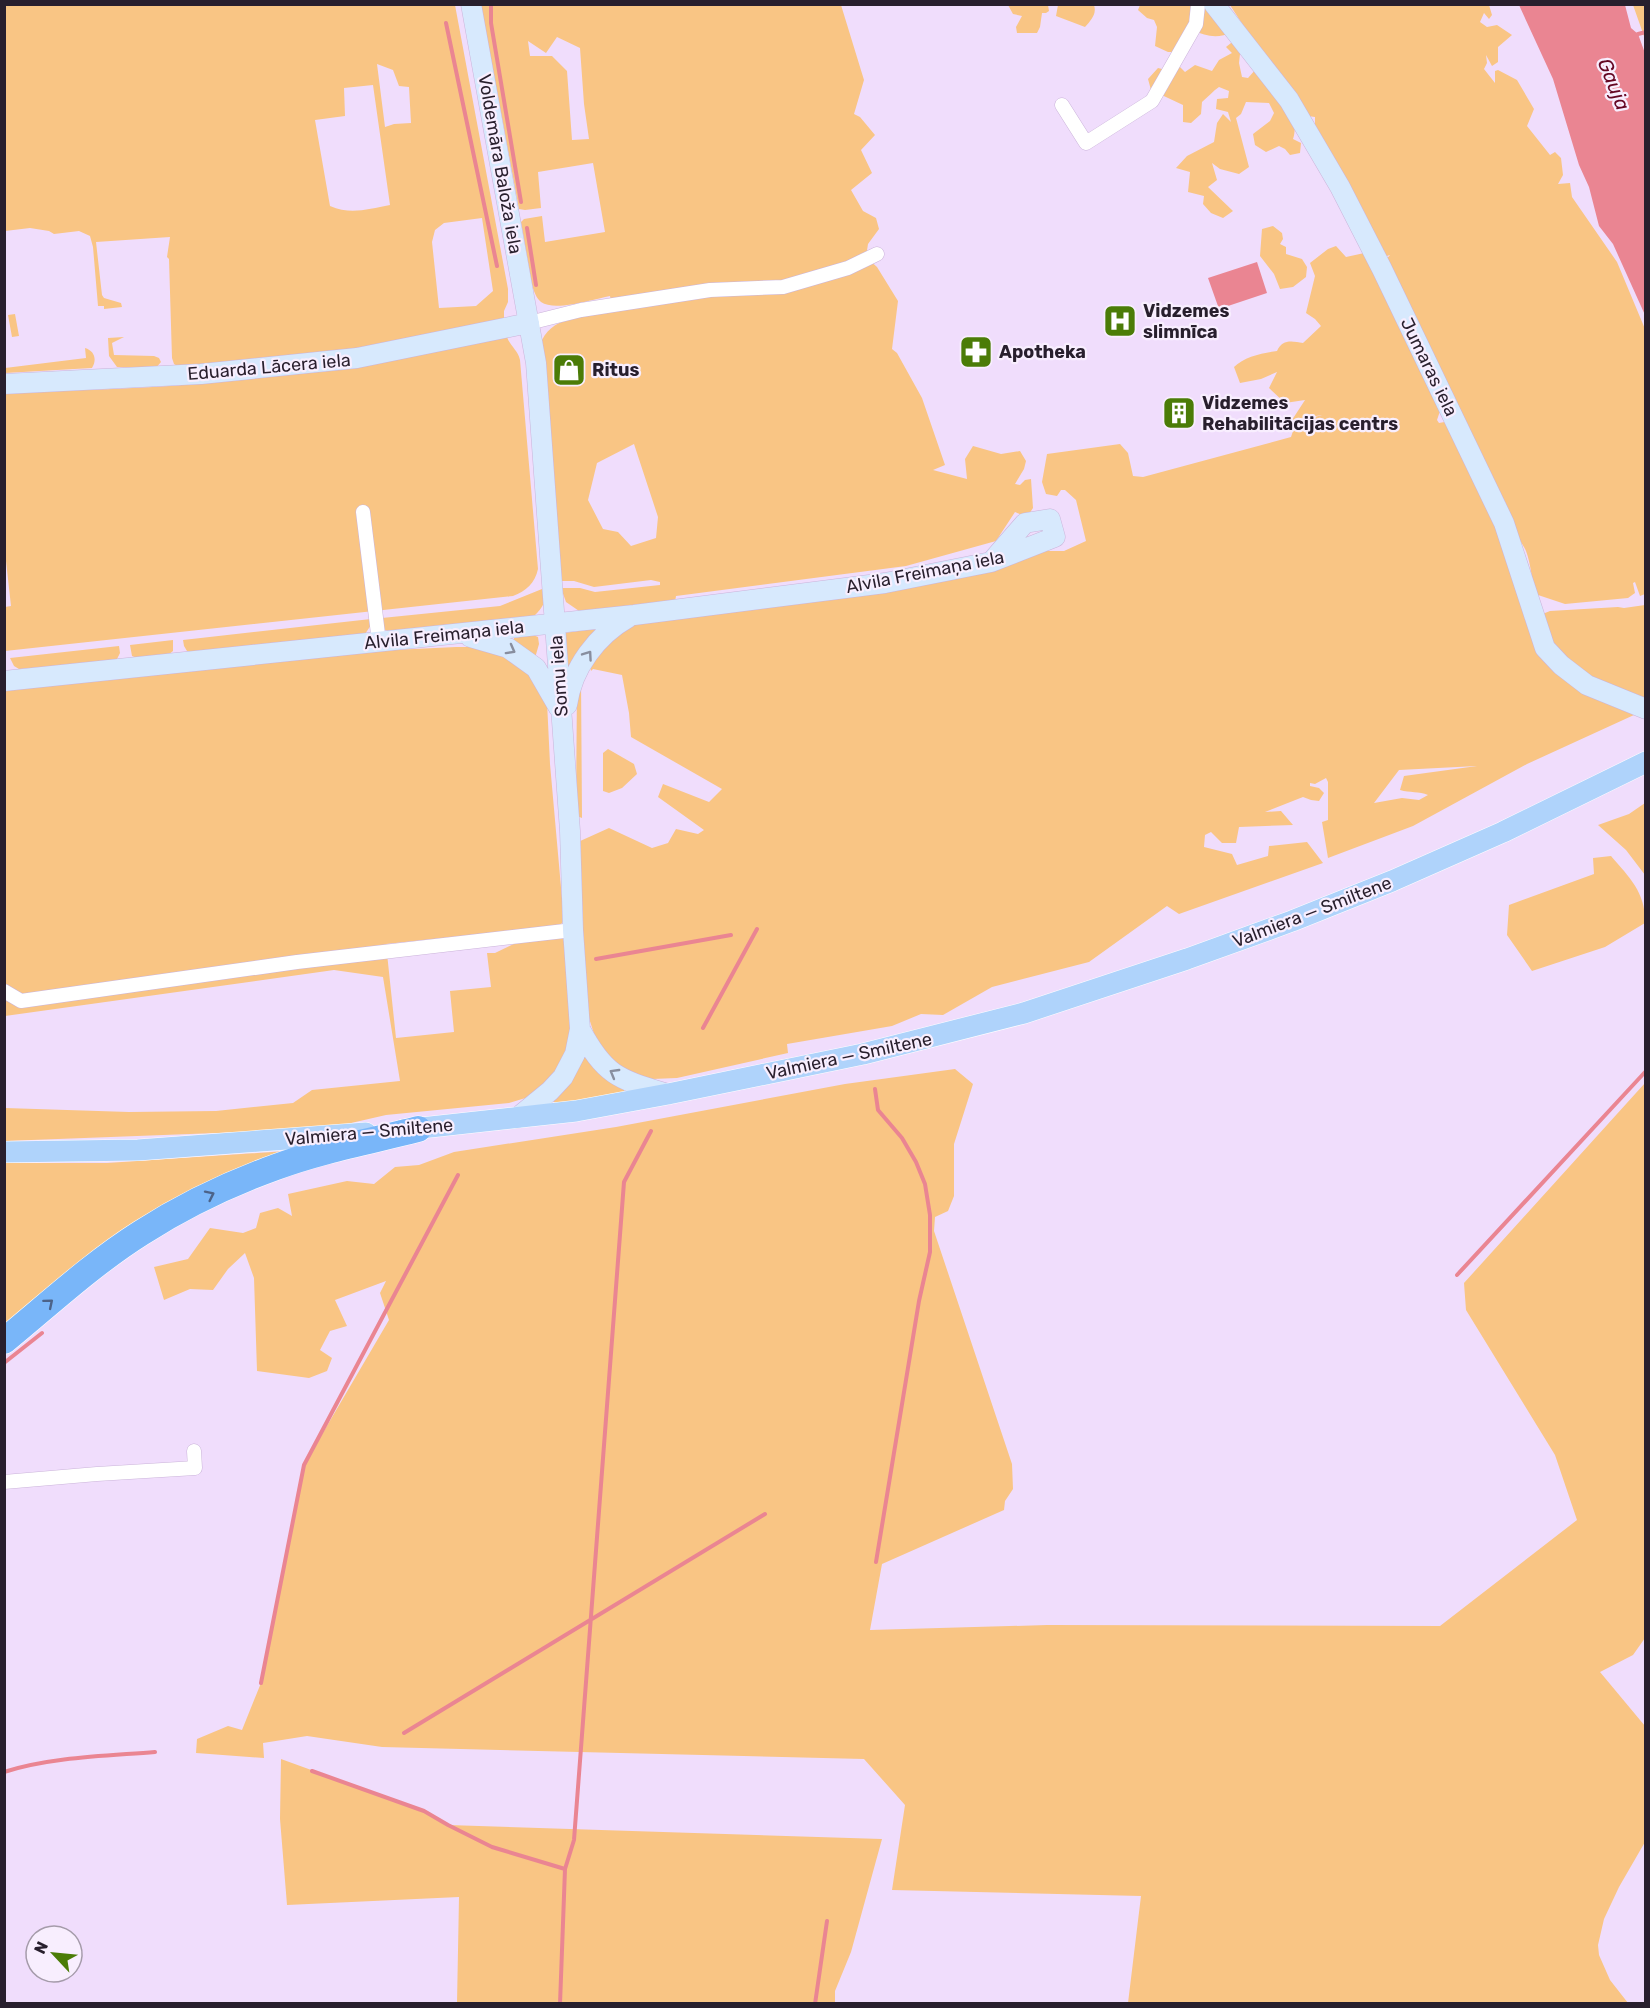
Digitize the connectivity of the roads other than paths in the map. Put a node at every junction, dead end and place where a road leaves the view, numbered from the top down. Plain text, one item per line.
1 (471, 4) edge
2 (1214, 4) edge
3 (1198, 5) edge
4 (1062, 105) dead end
5 (877, 254) dead end
6 (529, 323) junction
7 (4, 384) edge
8 (363, 512) dead end
9 (1055, 537) dead end
10 (634, 615) junction
11 (555, 623) junction
12 (455, 634) junction
13 (379, 642) junction
14 (4, 681) edge
15 (1646, 709) edge
16 (562, 711) junction
17 (563, 751) junction
18 (1646, 762) edge
19 (573, 930) junction
20 (4, 991) edge
21 (580, 1029) junction
22 (668, 1094) junction
23 (517, 1118) junction
24 (418, 1129) junction
25 (4, 1152) edge
26 (4, 1341) edge
27 (194, 1451) dead end
28 (4, 1482) edge

1 - 6 street, Voldemāra Baloža iela
2 - 15 street, Jumaras iela
3 - 4 street
5 - 6 street
6 - 7 street, Eduarda Lācera iela
6 - 11 street, Somu iela
8 - 13 street
9 - 10 street, Alvila Freimaņa iela
10 - 11 street, Alvila Freimaņa iela
17 -> 10 street
11 - 12 street, Alvila Freimaņa iela
11 - 16 street, Somu iela
12 - 13 street, Alvila Freimaņa iela
12 -> 16 street
13 - 14 street, Alvila Freimaņa iela
16 - 17 street, Somu iela
17 - 19 street, Somu iela
18 - 22 main road, Valmiera — Smiltene
19 - 20 street
19 - 21 street, Somu iela
22 -> 21 street
21 - 23 street
22 - 23 main road, Valmiera — Smiltene
23 - 24 main road, Valmiera — Smiltene
24 - 25 main road, Valmiera — Smiltene
26 -> 24 highway
27 - 28 street

